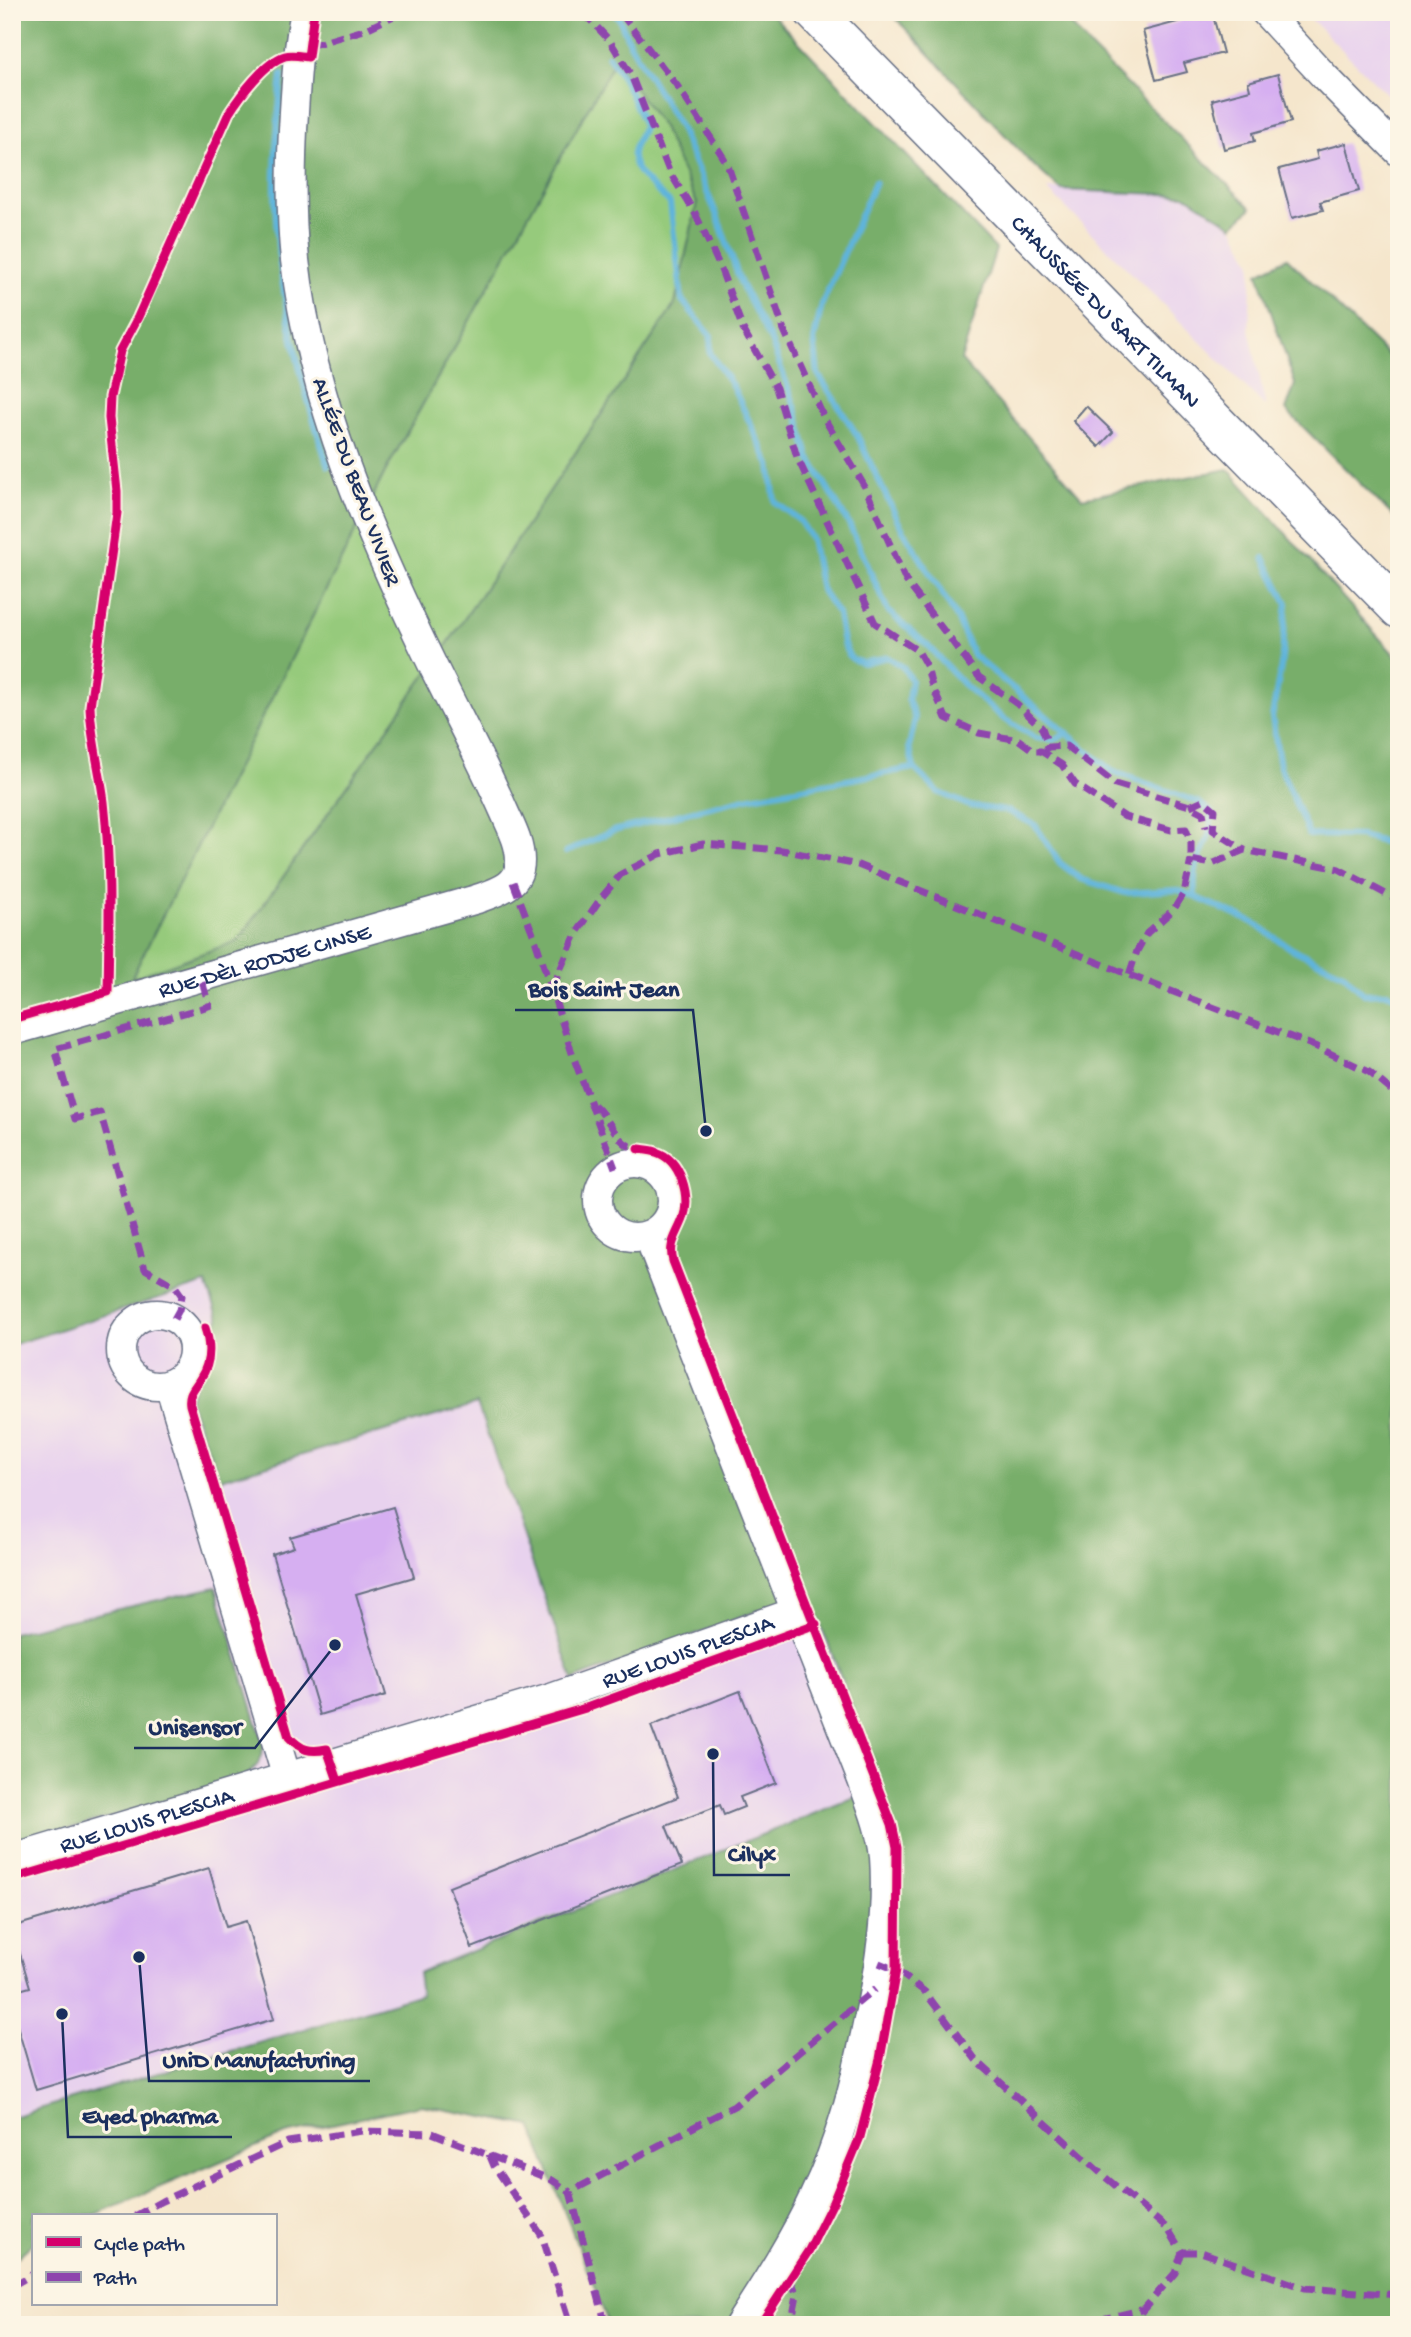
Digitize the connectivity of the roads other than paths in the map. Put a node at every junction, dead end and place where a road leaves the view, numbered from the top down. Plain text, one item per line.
1 (305, 12) edge
2 (814, 12) edge
3 (848, 12) edge
4 (1269, 14) edge
5 (1399, 152) edge
6 (1399, 573) edge
7 (1399, 609) edge
8 (513, 882) joint
9 (12, 1031) edge
10 (648, 1235) dead end
11 (169, 1384) dead end
12 (795, 1612) junction
13 (287, 1778) junction
14 (12, 1859) edge
15 (740, 2325) edge

1 - 8 street, ALLÉE DU BEAU VIVIER
2 - 7 highway, CHAUSSÉE DU SART TILMAN
3 - 6 highway, CHAUSSÉE DU SART TILMAN
4 - 5 street
8 - 9 street, RUE DÈL RODJE CINSE
10 - 12 street
11 - 13 street
12 - 13 street, RUE LOUIS PLESCIA
12 - 15 street, RUE LOUIS PLESCIA
13 - 14 street, RUE LOUIS PLESCIA

